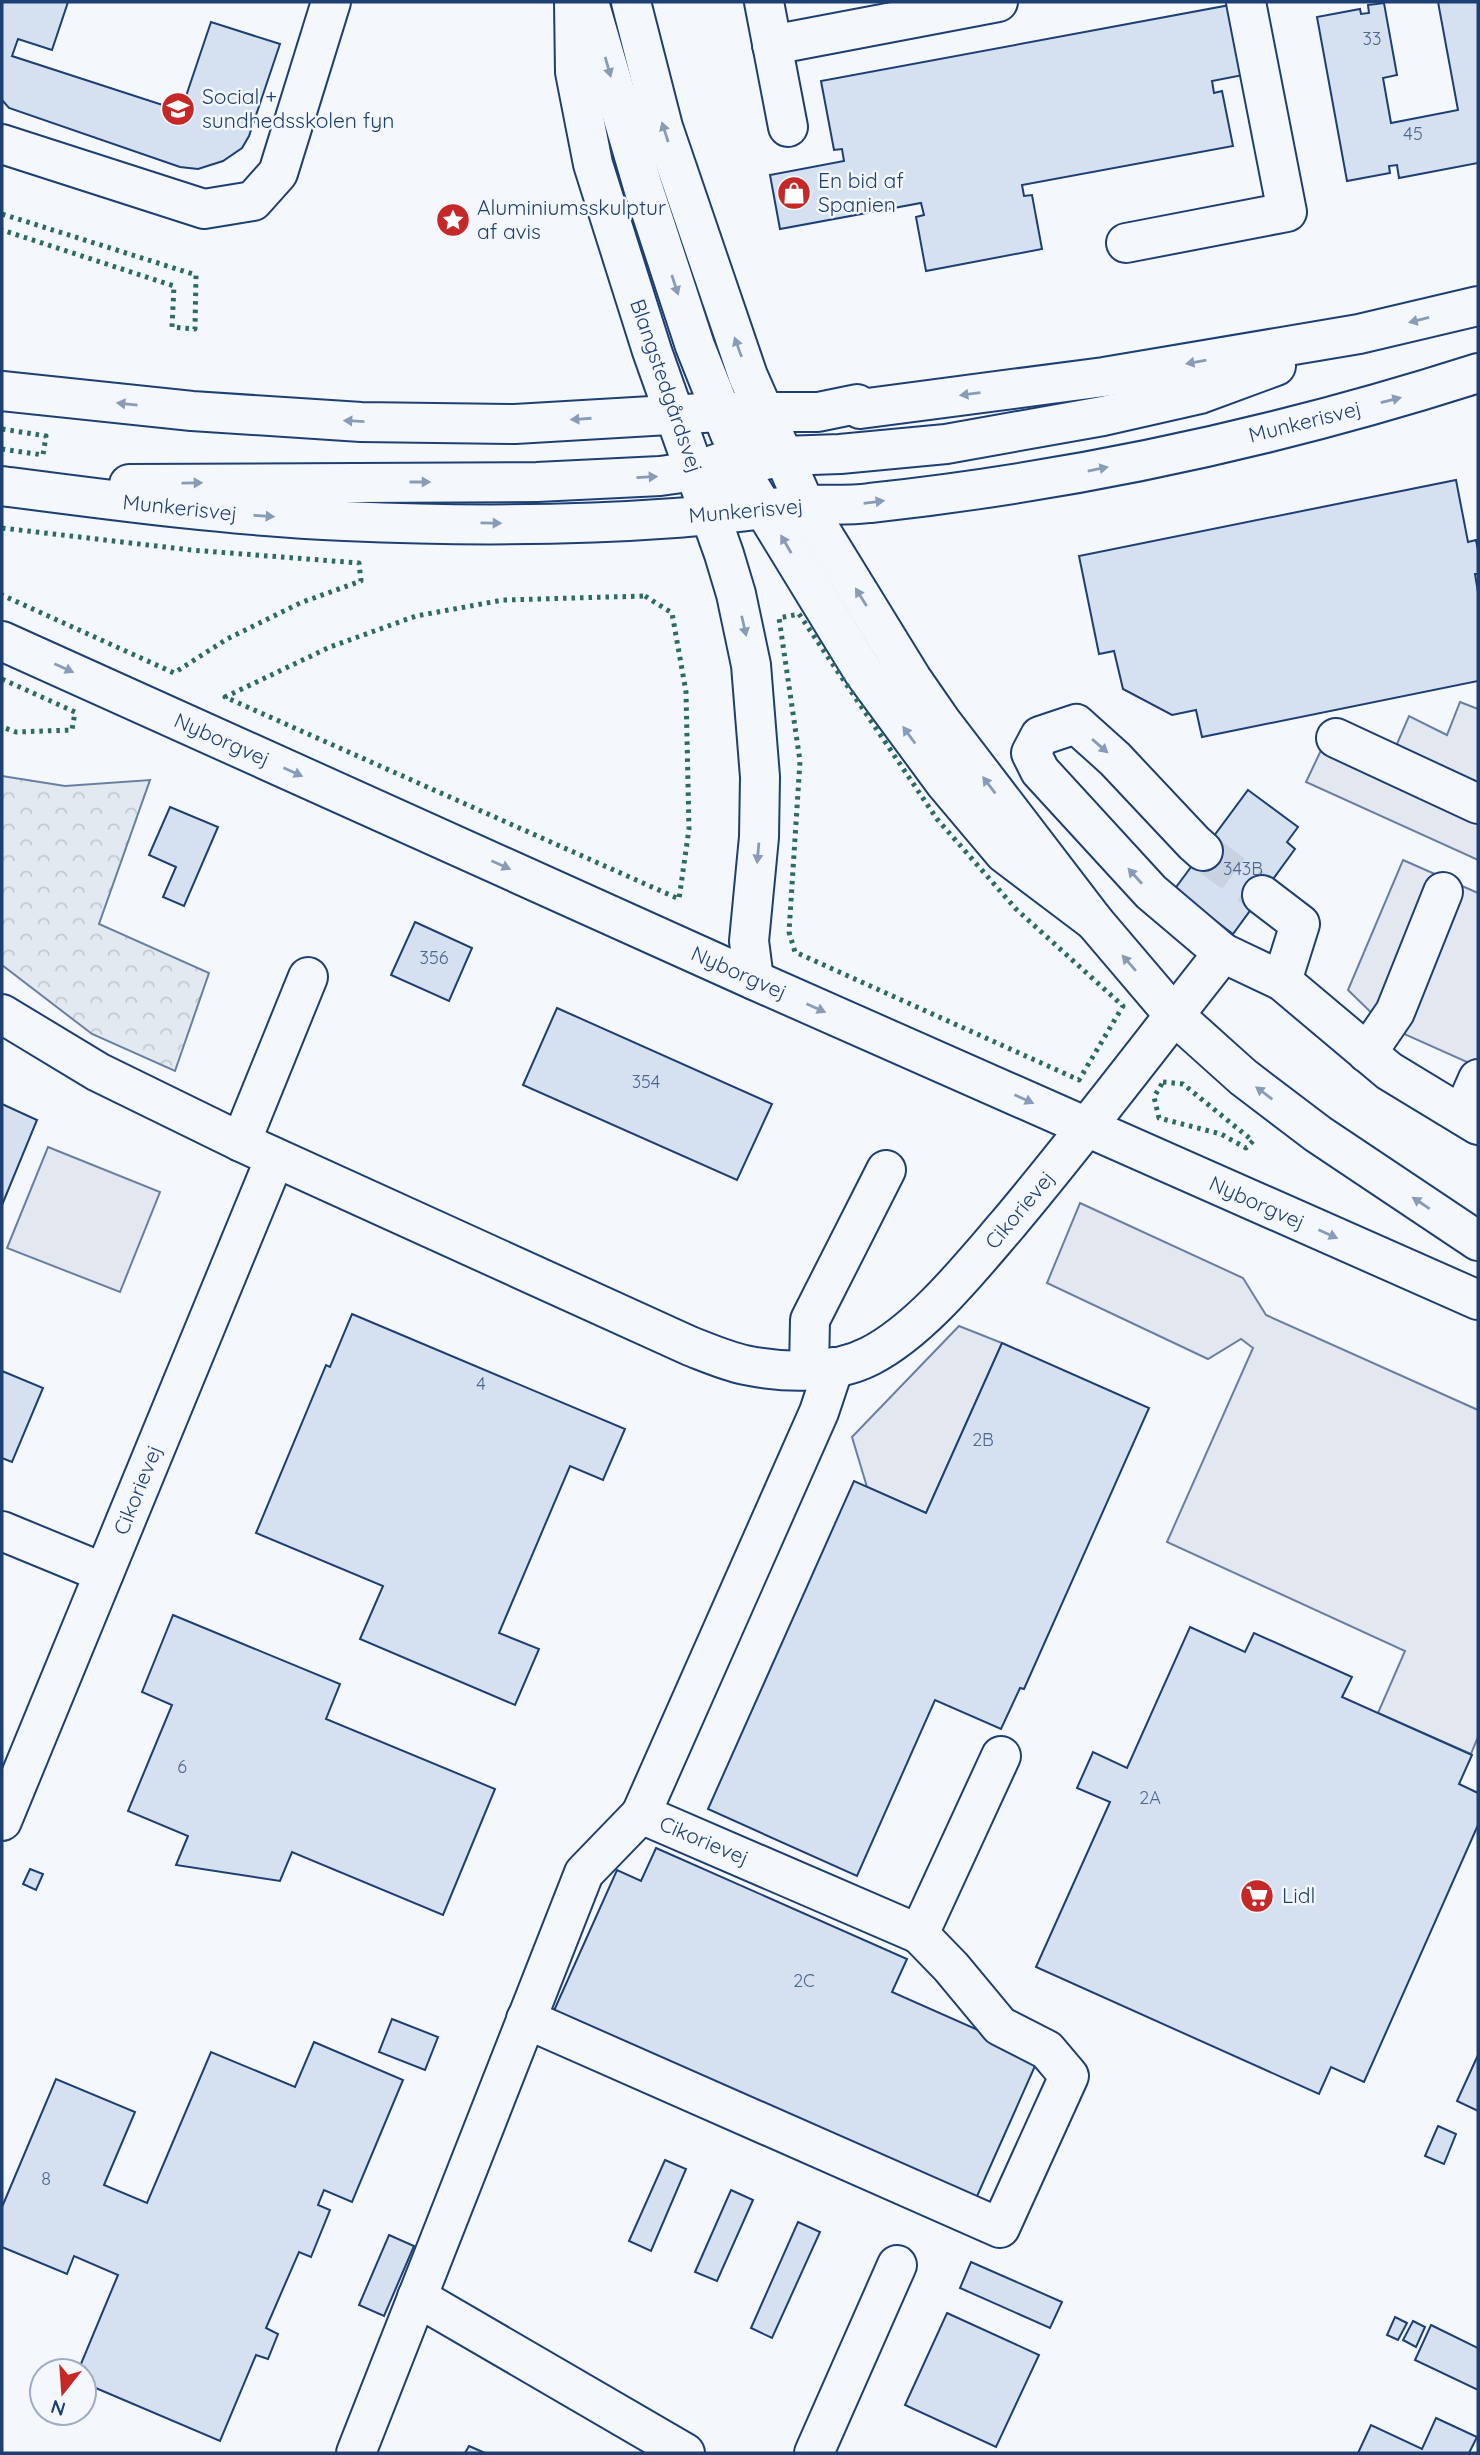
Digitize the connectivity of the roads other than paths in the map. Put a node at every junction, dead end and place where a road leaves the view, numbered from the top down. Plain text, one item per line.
1 (331, 2) edge
2 (574, 2) edge
3 (589, 2) edge
4 (631, 2) edge
5 (764, 2) edge
6 (998, 2) edge
7 (1246, 2) edge
8 (772, 45) junction
9 (788, 127) dead end
10 (2, 144) edge
11 (1126, 243) dead end
12 (1478, 306) edge
13 (1359, 334) junction
14 (1478, 373) edge
15 (2, 391) edge
16 (764, 410) junction
17 (720, 412) junction
18 (674, 414) junction
19 (739, 462) junction
20 (2, 485) edge
21 (805, 505) junction
22 (765, 509) junction
23 (709, 515) junction
24 (2, 641) edge
25 (1336, 738) dead end
26 (1478, 804) edge
27 (1203, 851) tunnel mouth
28 (1443, 892) dead end
29 (1262, 895) tunnel mouth
30 (1094, 921) junction
31 (1223, 953) junction
32 (308, 977) dead end
33 (754, 980) junction
34 (1282, 981) junction
35 (2, 1014) edge
36 (1174, 1015) junction
37 (1367, 1053) junction
38 (1478, 1079) edge
39 (1470, 1120) edge
40 (1087, 1127) junction
41 (241, 1142) junction
42 (275, 1158) junction
43 (886, 1171) dead end
44 (1478, 1241) edge
45 (1478, 1300) edge
46 (821, 1368) junction
47 (2, 1531) edge
48 (104, 1573) junction
49 (1001, 1756) dead end
50 (641, 1814) junction
51 (2, 1821) edge
52 (919, 1934) junction
53 (526, 2019) junction
54 (897, 2265) dead end
55 (417, 2297) junction
56 (356, 2453) edge
57 (685, 2453) edge
58 (814, 2453) edge

1 - 10 street
2 - 18 street, Blangstedgårdsvej
3 -> 17 street
16 -> 4 street
5 - 8 street
6 - 8 street
7 - 11 street
8 - 9 street
12 -> 13 street
13 -> 16 street
13 - 19 street
21 -> 14 street, Munkerisvej
18 -> 15 street
16 - 17 street
16 - 19 street
17 - 18 street
17 - 19 street
18 - 19 street
20 -> 19 street
19 - 21 street
19 - 22 street
19 - 23 street
20 -> 23 street, Munkerisvej
21 - 22 street, Munkerisvej
30 -> 21 street
22 - 23 street, Munkerisvej
30 -> 22 street
23 -> 33 street
24 -> 33 street, Nyborgvej
25 - 26 street
31 -> 27 street
28 - 37 street
29 - 34 street
36 -> 30 street
31 - 34 street
31 - 36 street, Cikorievej
32 - 41 street
33 -> 40 street, Nyborgvej
34 - 37 street
35 - 41 street, Cikorievej
36 - 40 street, Cikorievej
44 -> 36 street
37 - 39 street
38 - 39 street
40 -> 45 street, Nyborgvej
40 - 46 street, Cikorievej
41 - 42 street, Cikorievej
42 - 46 street, Cikorievej
42 - 48 street, Cikorievej
43 - 46 street
46 - 50 street, Cikorievej
47 - 48 street
48 - 51 street, Cikorievej
49 - 52 street
50 - 52 street, Cikorievej
50 - 53 street
52 - 53 street
53 - 55 street
54 - 58 street
55 - 56 street
55 - 57 street

